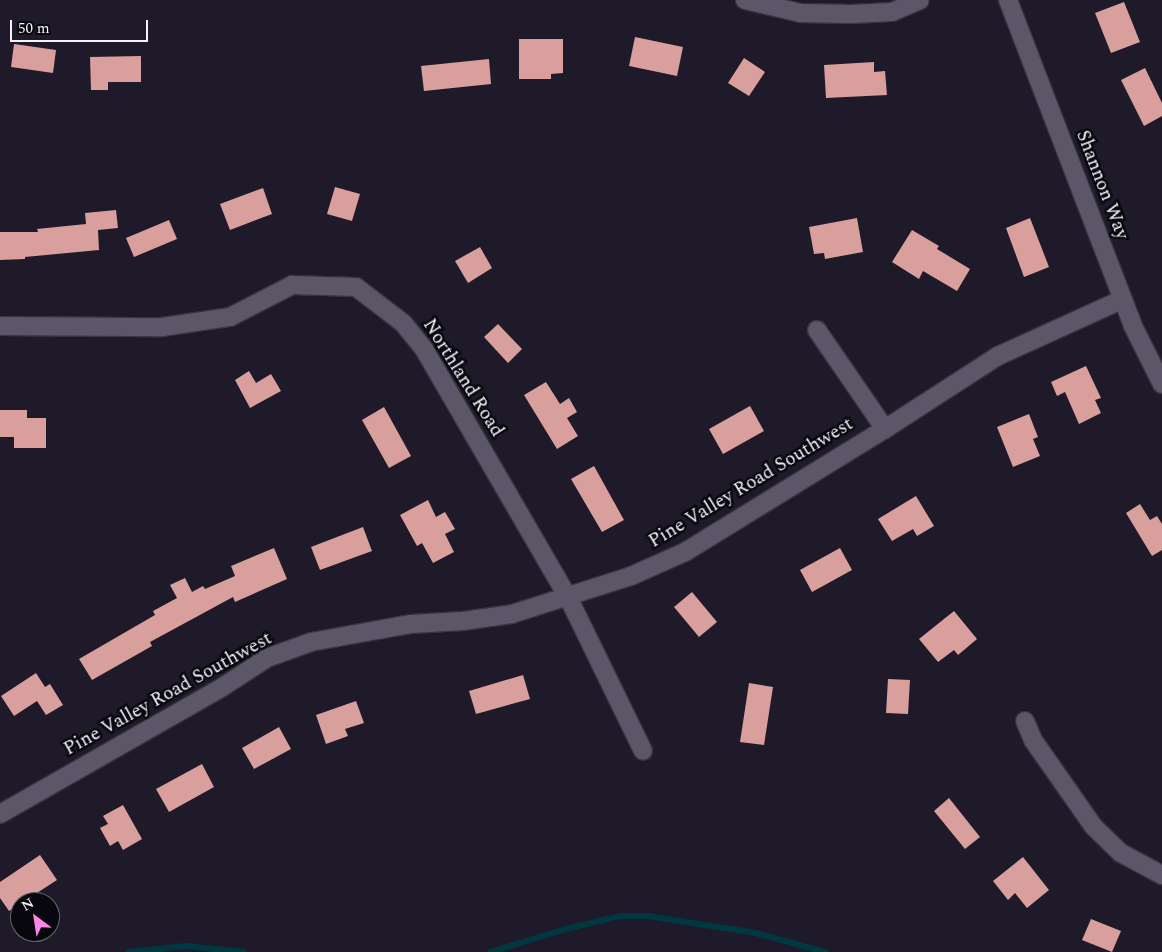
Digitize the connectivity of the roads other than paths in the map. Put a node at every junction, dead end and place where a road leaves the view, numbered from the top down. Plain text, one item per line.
1 (745, 0) edge
2 (920, 0) edge
3 (1008, 0) edge
4 (1123, 299) junction
5 (0, 326) edge
6 (817, 330) dead end
7 (1162, 384) edge
8 (885, 429) junction
9 (568, 597) junction
10 (1025, 721) dead end
11 (643, 751) dead end
12 (0, 814) edge
13 (1162, 875) edge

1 - 2 street
3 - 4 street, Shannon Way
4 - 7 street, Shannon Way
4 - 8 street, Pine Valley Road Southwest
5 - 9 street, Northland Road
6 - 8 street
8 - 9 street, Pine Valley Road Southwest
9 - 11 street, Northland Road
9 - 12 street, Pine Valley Road Southwest
10 - 13 street

